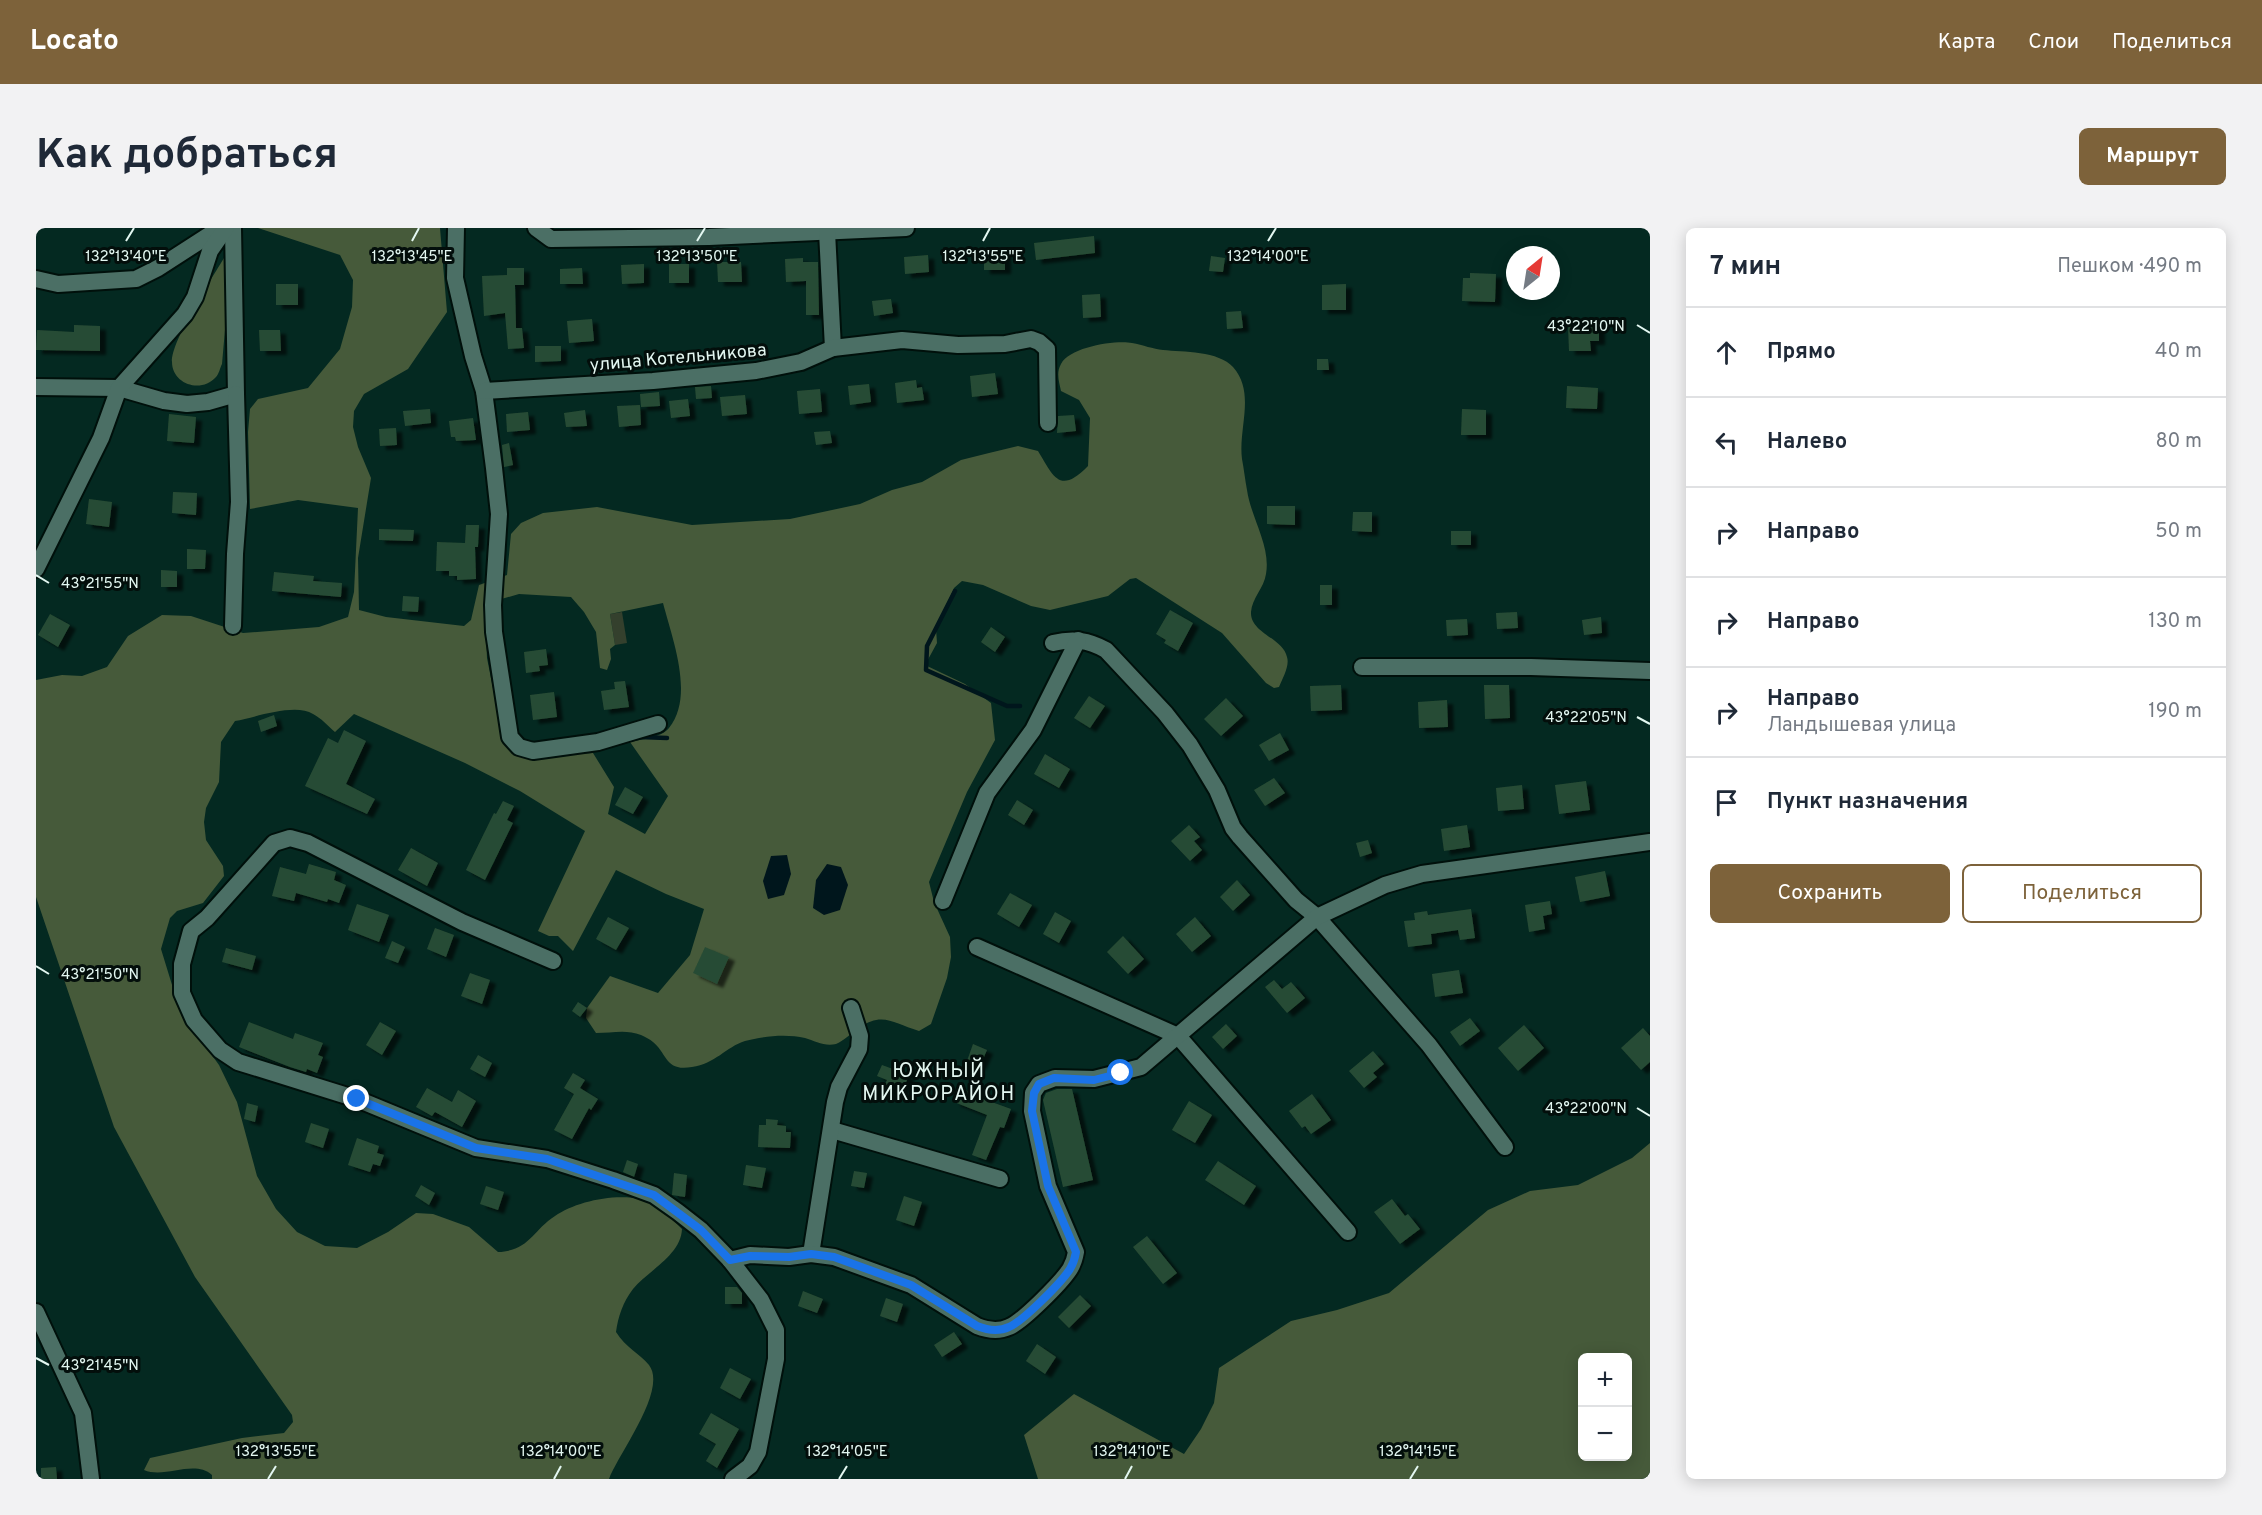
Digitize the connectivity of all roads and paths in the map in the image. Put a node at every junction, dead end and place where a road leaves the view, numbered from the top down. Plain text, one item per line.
1 (220, 228) edge
2 (226, 228) edge
3 (233, 228) edge
4 (456, 228) edge
5 (536, 228) edge
6 (906, 228) edge
7 (826, 232) junction
8 (36, 279) edge
9 (833, 348) junction
10 (36, 387) edge
11 (119, 388) junction
12 (484, 391) junction
13 (237, 394) junction
14 (1048, 423) dead end
15 (36, 569) edge
16 (233, 626) dead end
17 (1078, 640) junction
18 (1053, 643) dead end
19 (1362, 667) dead end
20 (1650, 671) edge
21 (658, 724) dead end
22 (1650, 842) edge
23 (943, 901) dead end
24 (1317, 917) junction
25 (976, 947) dead end
26 (553, 961) dead end
27 (851, 1008) dead end
28 (1178, 1036) junction
29 (832, 1130) junction
30 (1505, 1147) dead end
31 (1000, 1179) dead end
32 (1348, 1232) dead end
33 (811, 1254) junction
34 (730, 1260) junction
35 (36, 1312) edge
36 (91, 1479) edge
37 (733, 1479) edge

1 - 8 street
2 - 11 street
3 - 13 street
4 - 12 street
5 - 7 street
6 - 7 street
7 - 9 street
9 - 12 street, улица Котельникова
9 - 14 street, улица Котельникова
10 - 11 street
11 - 13 street
11 - 15 street
12 - 21 street
13 - 16 street
17 - 18 street
17 - 23 street
17 - 24 street
19 - 20 street
22 - 24 street
24 - 28 street
24 - 30 street
25 - 28 street
26 - 34 street
27 - 29 street
28 - 32 street
28 - 33 street
29 - 31 street
29 - 33 street
33 - 34 street
34 - 37 street
35 - 36 street

